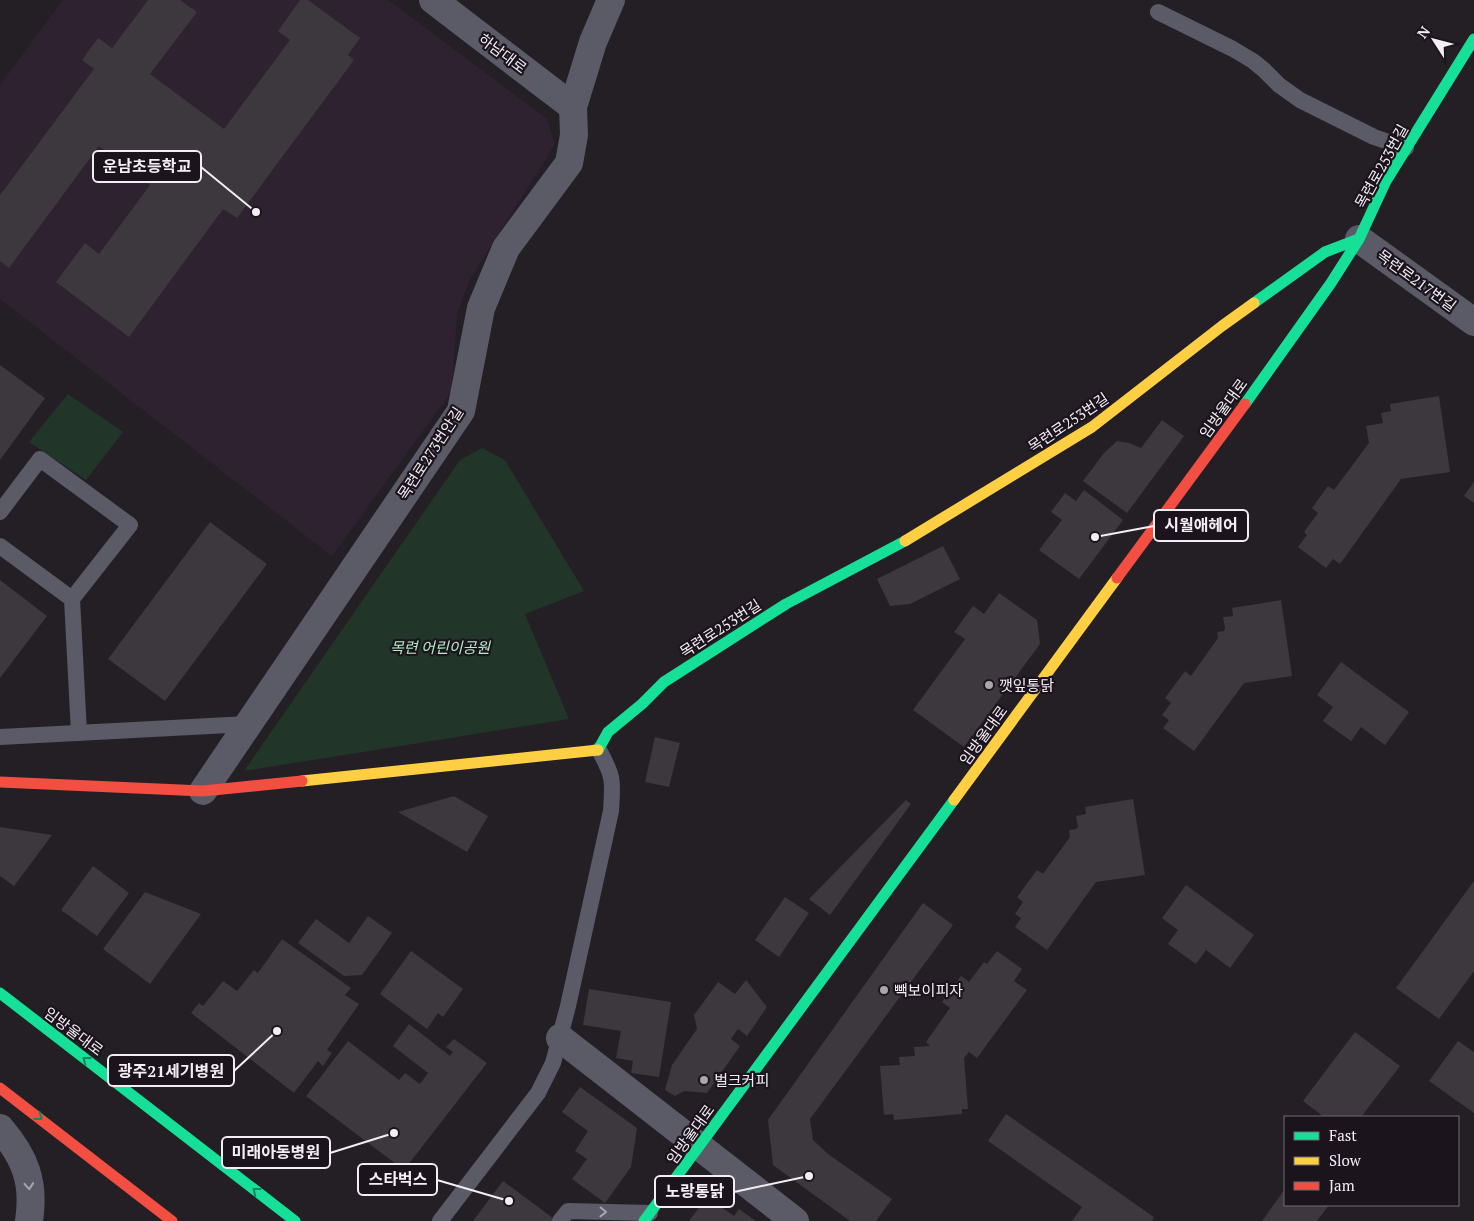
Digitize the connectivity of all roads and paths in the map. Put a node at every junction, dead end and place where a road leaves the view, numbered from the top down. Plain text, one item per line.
1 (433, 0) edge
2 (611, 0) edge
3 (1158, 12) dead end
4 (1474, 39) edge
5 (573, 107) junction
6 (1406, 148) junction
7 (1359, 239) junction
8 (1474, 322) edge
9 (0, 512) edge
10 (0, 546) edge
11 (72, 599) junction
12 (248, 724) junction
13 (79, 733) junction
14 (0, 737) edge
15 (598, 750) junction
16 (0, 782) edge
17 (203, 791) junction
18 (0, 993) edge
19 (560, 1038) junction
20 (0, 1088) edge
21 (0, 1128) edge
22 (699, 1147) junction
23 (647, 1217) edge
24 (29, 1221) edge
25 (172, 1221) edge
26 (295, 1221) edge
27 (440, 1221) edge
28 (560, 1221) edge
29 (795, 1221) edge

1 - 5 street, 하남대로
2 - 5 street, 목련로273번안길
3 - 6 lane
4 - 6 street, 목련로253번길
5 - 12 street, 목련로273번안길
6 - 7 street, 목련로253번길
7 - 8 street, 목련로217번길
7 - 15 street, 목련로253번길
7 - 22 street, 임방울대로
9 - 11 lane
10 - 11 lane
11 - 13 lane
12 - 13 lane
12 - 17 street, 목련로273번안길
13 - 14 lane
15 - 17 street
15 - 19 lane
16 - 17 street
26 -> 18 street, 임방울대로
19 - 22 street
19 - 27 lane
20 -> 25 street
21 -> 24 street
22 - 23 street, 임방울대로
22 - 29 street
28 -> 23 lane

